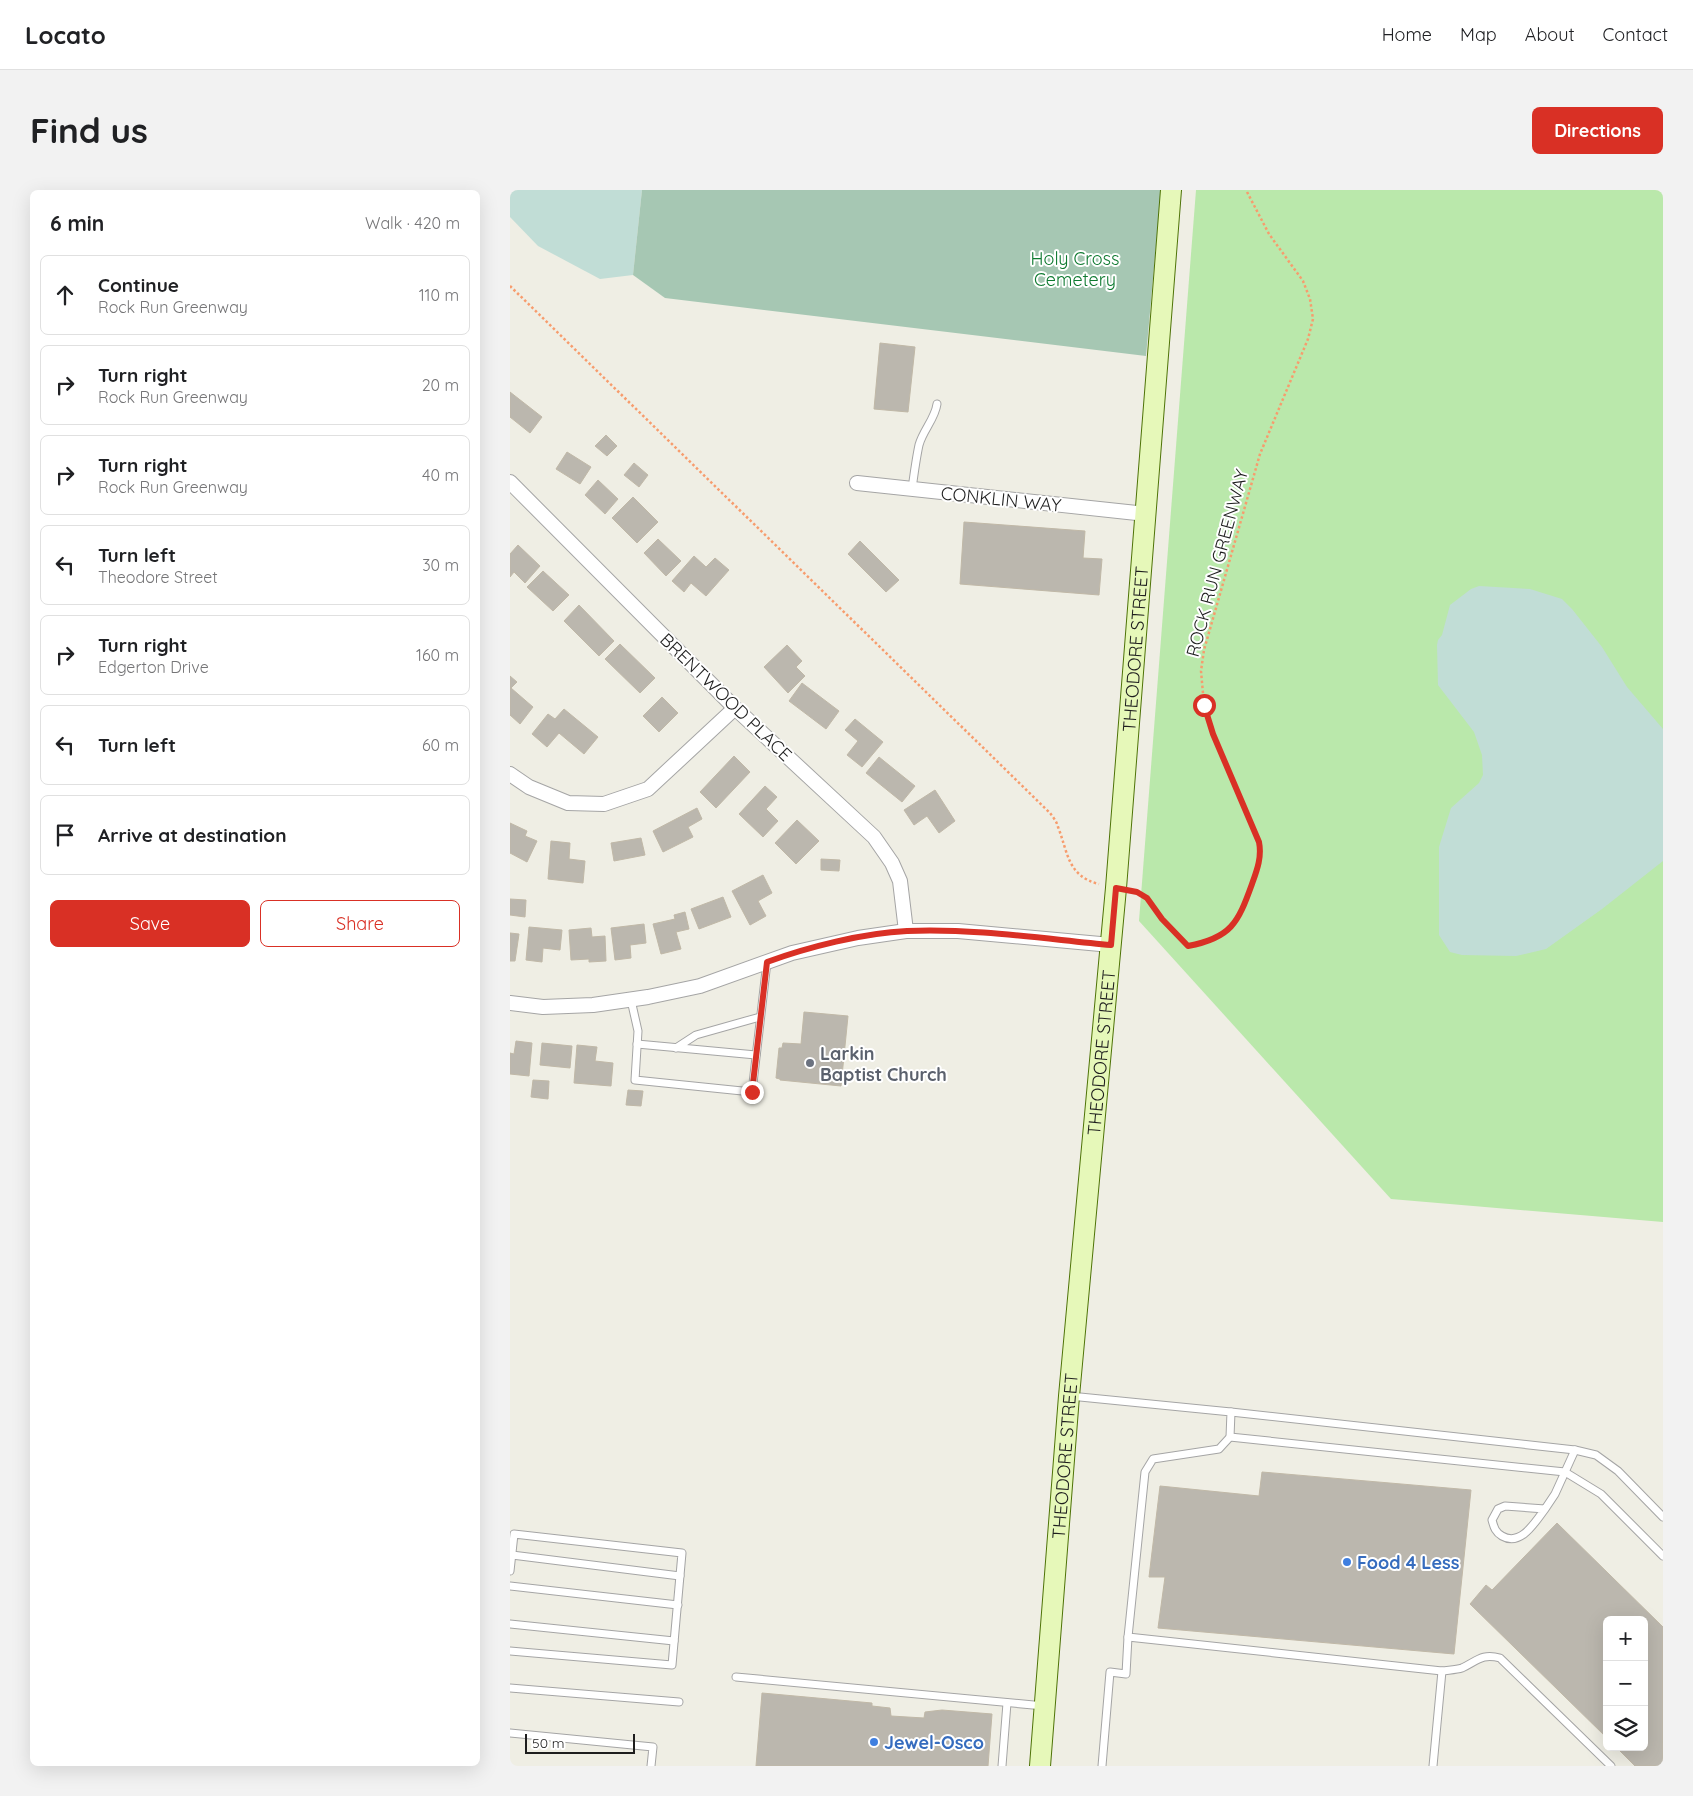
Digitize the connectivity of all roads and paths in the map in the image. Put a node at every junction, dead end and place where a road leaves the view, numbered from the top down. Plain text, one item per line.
1 (1171, 190) edge
2 (1246, 190) edge
3 (510, 286) edge
4 (937, 404) dead end
5 (510, 482) edge
6 (857, 483) dead end
7 (912, 489) junction
8 (1146, 514) junction
9 (735, 708) junction
10 (510, 774) edge
11 (1116, 888) junction
12 (906, 931) junction
13 (1111, 945) junction
14 (767, 962) junction
15 (631, 1000) junction
16 (510, 1003) edge
17 (760, 1017) junction
18 (637, 1044) junction
19 (676, 1048) junction
20 (756, 1055) junction
21 (1069, 1396) junction
22 (1231, 1412) junction
23 (1230, 1436) junction
24 (1575, 1450) junction
25 (1565, 1472) junction
26 (1546, 1509) junction
27 (1663, 1516) edge
28 (512, 1555) junction
29 (1663, 1556) edge
30 (510, 1571) edge
31 (680, 1576) junction
32 (510, 1586) edge
33 (678, 1604) junction
34 (510, 1624) edge
35 (1128, 1637) junction
36 (674, 1641) junction
37 (510, 1651) edge
38 (1442, 1671) junction
39 (736, 1677) dead end
40 (510, 1688) edge
41 (679, 1702) dead end
42 (1007, 1703) junction
43 (1045, 1706) junction
44 (510, 1733) edge
45 (651, 1766) edge
46 (1002, 1766) edge
47 (1040, 1766) edge
48 (1102, 1766) edge
49 (1433, 1766) edge
50 (1611, 1766) edge

1 - 8 street, THEODORE STREET
2 - 11 path, ROCK RUN GREENWAY
3 - 11 path, ROCK RUN GREENWAY
4 - 7 lane
5 - 9 street, BRENTWOOD PLACE
6 - 7 street, CONKLIN WAY
7 - 8 street, CONKLIN WAY
8 - 11 street, THEODORE STREET
9 - 10 street
9 - 12 street, BRENTWOOD PLACE
11 - 13 street, THEODORE STREET
12 - 13 street
12 - 14 street
13 - 21 street, THEODORE STREET
14 - 15 street
14 - 17 lane
15 - 16 street
15 - 18 lane
17 - 19 lane
17 - 20 lane
18 - 19 lane
18 - 20 lane
19 - 20 lane
21 - 22 lane
21 - 43 street, THEODORE STREET
22 - 23 lane
22 - 24 lane
23 - 25 lane
23 - 35 lane
24 - 25 lane
24 - 27 lane
25 - 26 lane
25 - 29 lane
26 - 26 lane
28 - 30 lane
28 - 31 lane
28 - 31 lane
31 - 33 lane
32 - 33 lane
33 - 36 lane
34 - 36 lane
35 - 38 lane
35 - 48 lane
36 - 37 lane
38 - 49 lane
38 - 50 lane
39 - 42 lane
40 - 41 lane
42 - 43 lane
42 - 46 lane
43 - 47 street, THEODORE STREET
44 - 45 lane

